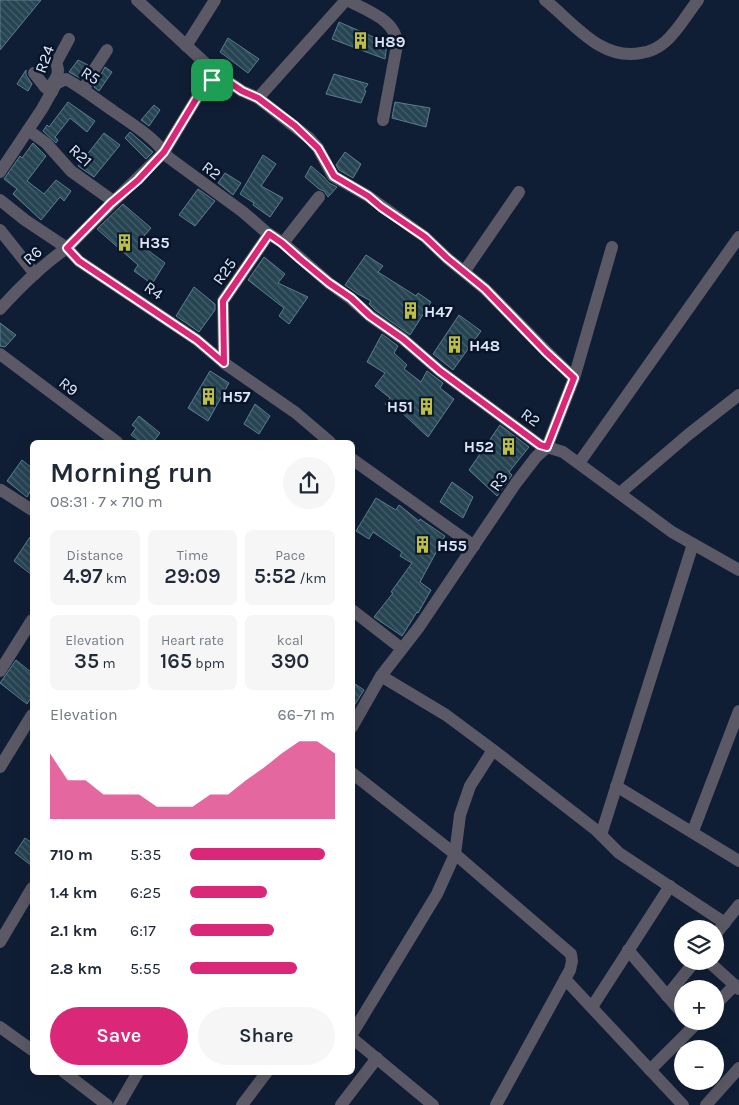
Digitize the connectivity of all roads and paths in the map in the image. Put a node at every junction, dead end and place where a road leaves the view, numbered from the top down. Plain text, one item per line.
1 (137, 0) edge
2 (215, 0) edge
3 (347, 0) edge
4 (544, 0) edge
5 (698, 0) edge
6 (70, 40) dead end
7 (186, 46) junction
8 (107, 50) dead end
9 (34, 72) dead end
10 (217, 74) junction
11 (62, 76) junction
12 (84, 89) junction
13 (50, 91) junction
14 (258, 98) junction
15 (383, 120) dead end
16 (28, 130) junction
17 (164, 152) junction
18 (0, 172) edge
19 (518, 192) dead end
20 (319, 197) dead end
21 (0, 200) edge
22 (112, 201) junction
23 (0, 230) edge
24 (269, 234) junction
25 (739, 237) edge
26 (282, 243) junction
27 (612, 247) dead end
28 (67, 248) junction
29 (464, 272) junction
30 (35, 274) junction
31 (0, 309) edge
32 (0, 354) edge
33 (224, 363) junction
34 (574, 378) junction
35 (739, 395) edge
36 (114, 440) edge
37 (328, 440) edge
38 (547, 447) junction
39 (355, 461) edge
40 (579, 463) junction
41 (0, 491) edge
42 (620, 493) junction
43 (30, 509) edge
44 (693, 544) junction
45 (474, 546) junction
46 (739, 570) edge
47 (355, 612) edge
48 (30, 623) edge
49 (401, 648) junction
50 (0, 671) edge
51 (381, 676) junction
52 (738, 717) edge
53 (30, 718) edge
54 (355, 722) edge
55 (493, 750) junction
56 (0, 767) edge
57 (355, 775) edge
58 (616, 786) junction
59 (692, 831) junction
60 (601, 834) junction
61 (456, 854) junction
62 (739, 861) edge
63 (670, 886) junction
64 (30, 891) edge
65 (738, 907) edge
66 (720, 920) edge
67 (724, 923) edge
68 (0, 942) edge
69 (628, 950) junction
70 (687, 970) edge
71 (718, 970) edge
72 (565, 979) junction
73 (737, 987) edge
74 (667, 996) junction
75 (724, 998) edge
76 (674, 1003) edge
77 (592, 1007) junction
78 (0, 1028) edge
79 (688, 1030) edge
80 (355, 1031) edge
81 (355, 1039) edge
82 (30, 1049) edge
83 (377, 1058) junction
84 (739, 1068) edge
85 (650, 1070) junction
86 (68, 1075) edge
87 (136, 1075) edge
88 (264, 1075) edge
89 (710, 1103) edge
90 (107, 1105) edge
91 (119, 1105) edge
92 (242, 1105) edge
93 (341, 1105) edge
94 (434, 1105) edge
95 (496, 1105) edge
96 (683, 1105) edge

1 - 7 street
2 - 7 street
3 - 14 street
3 - 15 street
4 - 5 street
6 - 11 street, R24
7 - 10 street
8 - 12 street
9 - 13 street
10 - 14 street
10 - 17 street
11 - 12 street, R5
11 - 13 street, R5
12 - 17 street, R5
13 - 16 street, R5
14 - 29 street
16 - 18 street, R5
16 - 22 street, R21
17 - 22 street
17 - 24 street, R2
19 - 29 street
20 - 26 street
21 - 28 street
22 - 28 street
23 - 30 street
24 - 26 street, R2
24 - 33 street, R25
25 - 40 street
26 - 38 street, R2
27 - 34 street, R2
28 - 30 street, R6
28 - 33 street, R4
29 - 34 street
30 - 31 street, R6
32 - 36 street, R9
33 - 37 street, R4
34 - 38 street, R2
35 - 42 street
38 - 40 street
38 - 45 street, R3
39 - 45 street
40 - 42 street
41 - 43 street
42 - 44 street
44 - 46 street
44 - 58 street
45 - 49 street, R3
47 - 49 street
48 - 50 street
49 - 51 street, R3
51 - 54 street, R3
51 - 55 street
52 - 59 street
53 - 56 street
55 - 60 street
55 - 61 street
57 - 61 street
58 - 59 street
58 - 60 street
59 - 62 street
60 - 63 street
61 - 72 street
61 - 80 street
63 - 66 street
63 - 69 street
64 - 68 street
65 - 67 street
69 - 74 street
69 - 77 street
70 - 74 street
71 - 73 street
72 - 77 street
72 - 95 street
73 - 75 street
74 - 76 street
77 - 85 street
78 - 82 street
79 - 85 street
81 - 83 street
83 - 93 street
83 - 94 street
84 - 89 street
85 - 96 street
86 - 90 street
87 - 91 street
88 - 92 street

